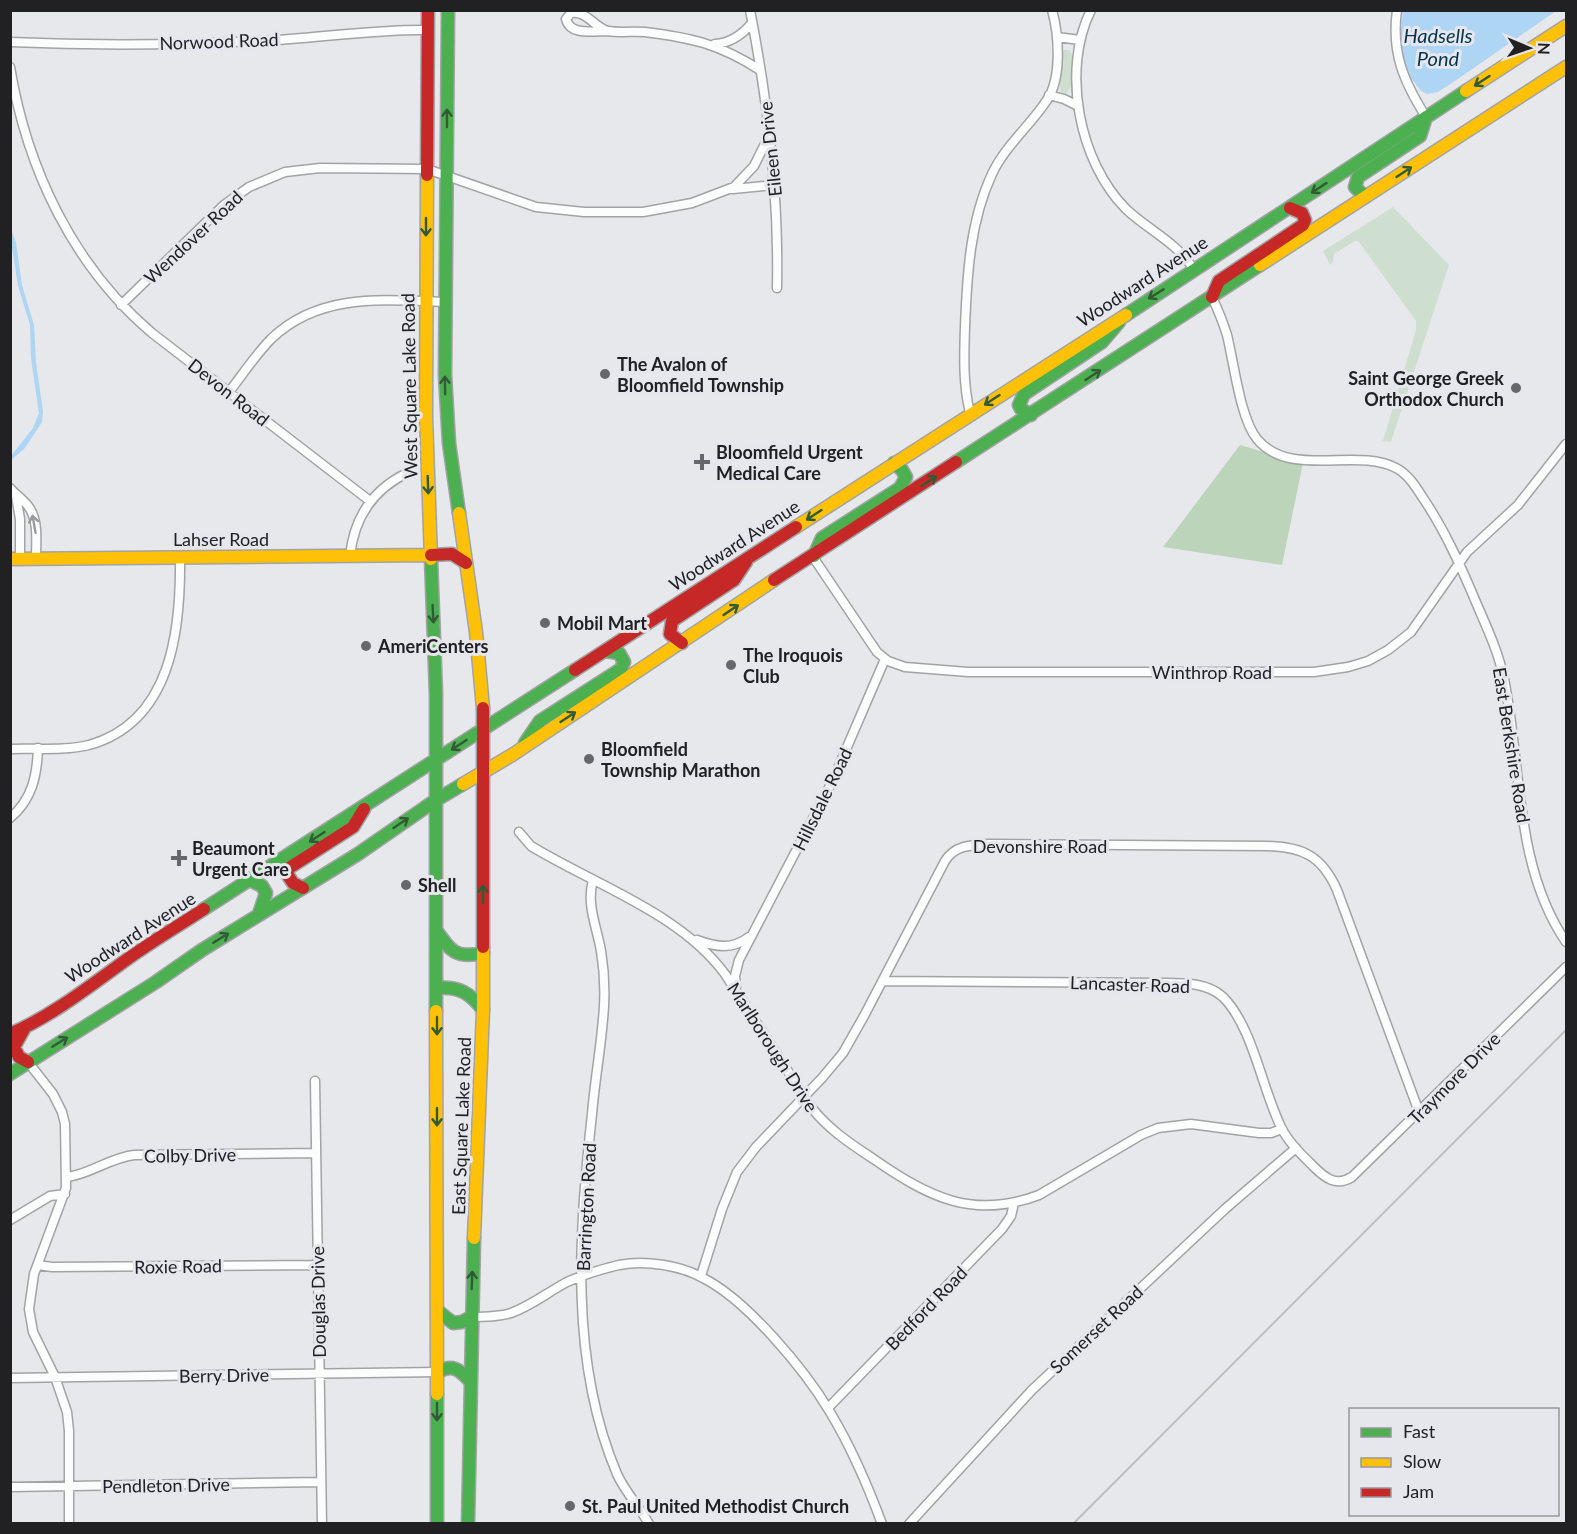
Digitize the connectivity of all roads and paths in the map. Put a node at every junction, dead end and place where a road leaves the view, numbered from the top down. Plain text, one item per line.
1 (428, 10) edge
2 (448, 10) edge
3 (750, 10) edge
4 (1052, 10) edge
5 (1091, 10) edge
6 (1397, 10) edge
7 (752, 23) junction
8 (1566, 26) edge
9 (428, 30) junction
10 (608, 31) dead end
11 (1057, 37) junction
12 (1080, 40) junction
13 (10, 42) edge
14 (710, 44) junction
15 (10, 67) edge
16 (1566, 68) edge
17 (760, 70) junction
18 (1049, 95) junction
19 (1078, 106) junction
20 (1426, 117) junction
21 (770, 134) junction
22 (427, 169) junction
23 (447, 176) junction
24 (774, 185) junction
25 (728, 190) junction
26 (1365, 197) junction
27 (1290, 208) junction
28 (1194, 270) junction
29 (777, 288) dead end
30 (1212, 297) junction
31 (426, 301) junction
32 (446, 302) junction
33 (121, 304) junction
34 (1127, 312) junction
35 (230, 392) junction
36 (970, 413) junction
37 (1031, 415) junction
38 (1566, 444) edge
39 (894, 463) junction
40 (407, 473) dead end
41 (13, 492) edge
42 (370, 501) junction
43 (350, 555) junction
44 (431, 555) junction
45 (750, 556) junction
46 (180, 557) junction
47 (813, 557) junction
48 (36, 558) junction
49 (15, 559) edge
50 (466, 563) junction
51 (1460, 563) junction
52 (682, 643) junction
53 (605, 651) junction
54 (885, 659) junction
55 (483, 730) junction
56 (523, 747) junction
57 (38, 748) junction
58 (10, 749) edge
59 (436, 761) junction
60 (483, 771) junction
61 (436, 800) junction
62 (366, 805) junction
63 (10, 818) edge
64 (519, 832) dead end
65 (250, 880) junction
66 (592, 880) junction
67 (303, 888) junction
68 (259, 914) junction
69 (436, 930) junction
70 (752, 935) junction
71 (692, 938) junction
72 (1566, 942) edge
73 (483, 953) junction
74 (1566, 967) edge
75 (882, 981) junction
76 (437, 988) junction
77 (737, 993) junction
78 (483, 1010) junction
79 (24, 1028) junction
80 (10, 1034) edge
81 (28, 1062) junction
82 (10, 1074) edge
83 (315, 1081) dead end
84 (804, 1097) junction
85 (1419, 1112) junction
86 (1282, 1129) junction
87 (1296, 1148) junction
88 (316, 1153) junction
89 (67, 1177) junction
90 (1338, 1182) joint
91 (65, 1194) junction
92 (1014, 1203) junction
93 (10, 1220) edge
94 (38, 1265) junction
95 (318, 1265) junction
96 (701, 1276) junction
97 (581, 1277) junction
98 (438, 1311) junction
99 (471, 1317) junction
100 (438, 1372) junction
101 (319, 1373) junction
102 (54, 1377) junction
103 (10, 1378) edge
104 (469, 1380) junction
105 (828, 1408) junction
106 (321, 1482) junction
107 (69, 1486) junction
108 (10, 1487) edge
109 (69, 1524) edge
110 (322, 1524) edge
111 (437, 1524) edge
112 (468, 1524) edge
113 (649, 1524) edge
114 (882, 1524) edge
115 (909, 1524) edge

1 - 9 main road, West Square Lake Road
23 -> 2 main road, West Square Lake Road
3 - 7 street, Eileen Drive
4 - 11 street
5 - 12 street
6 - 20 street
7 - 14 street
7 - 17 street, Eileen Drive
8 -> 20 main road, Woodward Avenue
9 - 13 street, Norwood Road
9 - 22 main road, West Square Lake Road
10 - 14 street
11 - 12 street
11 - 18 street
12 - 19 street
14 - 17 street
15 - 33 street, Devon Road
26 -> 16 main road
17 - 21 street, Eileen Drive
18 - 19 street
18 - 36 street
19 - 28 street
20 - 26 main road
20 -> 27 main road, Woodward Avenue
21 - 24 street, Eileen Drive
21 - 25 street
22 - 23 street, Wendover Road
22 -> 31 main road, West Square Lake Road
22 - 33 street, Wendover Road
23 - 25 street, Wendover Road
23 - 32 main road, West Square Lake Road
24 - 25 street
24 - 29 street, Eileen Drive
26 - 30 main road
27 - 28 main road, Woodward Avenue
27 - 30 main road
28 -> 34 main road, Woodward Avenue
37 -> 30 main road
30 - 51 street, East Berkshire Road
31 - 32 street
31 - 35 street
31 -> 44 main road, West Square Lake Road
50 -> 32 main road, West Square Lake Road
33 - 35 street, Devon Road
34 -> 36 main road, Woodward Avenue
34 - 37 main road
35 - 42 street, Devon Road
36 - 39 main road, Woodward Avenue
47 -> 37 main road
38 - 51 street, Winthrop Road
39 -> 45 main road, Woodward Avenue
39 - 47 main road
40 - 42 street
48 -> 41 street
41 - 49 street
42 - 43 street
43 - 44 main road, Lahser Road
43 - 46 main road, Lahser Road
44 - 50 main road, Lahser Road
44 -> 59 main road, West Square Lake Road
45 - 52 main road
45 - 53 main road, Woodward Avenue
46 - 48 main road, Lahser Road
46 - 57 street
52 -> 47 main road
47 - 54 street
48 - 49 main road, Lahser Road
50 - 55 main road, West Square Lake Road
51 - 54 street, Winthrop Road
51 - 72 street, East Berkshire Road
56 -> 52 main road
53 - 55 main road, Woodward Avenue
53 - 56 main road
54 - 70 street, Hillsdale Road
55 -> 59 main road, Woodward Avenue
55 - 60 main road, East Square Lake Road
56 - 60 main road
57 - 58 street
57 - 63 street
59 - 61 main road, East Square Lake Road
59 - 62 main road, Woodward Avenue
60 - 61 main road
73 -> 60 main road, East Square Lake Road
67 -> 61 main road
61 - 69 main road, East Square Lake Road
62 -> 65 main road, Woodward Avenue
62 - 67 main road
64 - 66 street, Marlborough Drive
65 - 68 main road
65 - 79 main road, Woodward Avenue
66 - 71 street, Marlborough Drive
66 - 97 street, Barrington Road
67 - 68 main road
81 -> 68 main road
69 - 73 main road
69 - 76 main road, East Square Lake Road
70 - 71 street
70 - 77 street, Hillsdale Road
71 - 77 street, Marlborough Drive
73 - 78 main road, East Square Lake Road
74 - 85 street, Traymore Drive
75 - 84 street, Devonshire Road
75 - 85 street, Devonshire Road
75 - 86 street, Lancaster Road
76 - 78 main road
76 -> 98 main road, East Square Lake Road
77 - 84 street, Marlborough Drive
99 -> 78 main road, East Square Lake Road
79 - 80 main road, Woodward Avenue
79 - 81 main road
81 - 82 main road
81 - 89 street
83 - 88 street, Douglas Drive
84 - 92 street, Marlborough Drive
84 - 96 street, Devonshire Road
85 - 90 street, Traymore Drive
86 - 87 street, Lancaster Road
86 - 92 street, Marlborough Drive
87 - 90 street, Lancaster Road
87 - 115 street, Somerset Road
88 - 89 street, Colby Drive
88 - 95 street, Douglas Drive
89 - 91 street
91 - 93 street
91 - 94 street
92 - 105 street, Bedford Road
94 - 95 street, Roxie Road
94 - 102 street
95 - 101 street, Douglas Drive
96 - 97 street
96 - 105 street
97 - 99 street
97 - 113 street, Barrington Road
98 - 99 main road
98 - 100 main road, East Square Lake Road
99 - 104 main road, East Square Lake Road
100 - 101 street, Berry Drive
100 - 104 main road
100 -> 111 main road, East Square Lake Road
101 - 102 street, Berry Drive
101 - 106 street, Douglas Drive
102 - 103 street, Berry Drive
102 - 107 street
104 - 112 main road, East Square Lake Road
105 - 114 street
106 - 107 street, Pendleton Drive
106 - 110 street, Douglas Drive
107 - 108 street, Pendleton Drive
107 - 109 street

